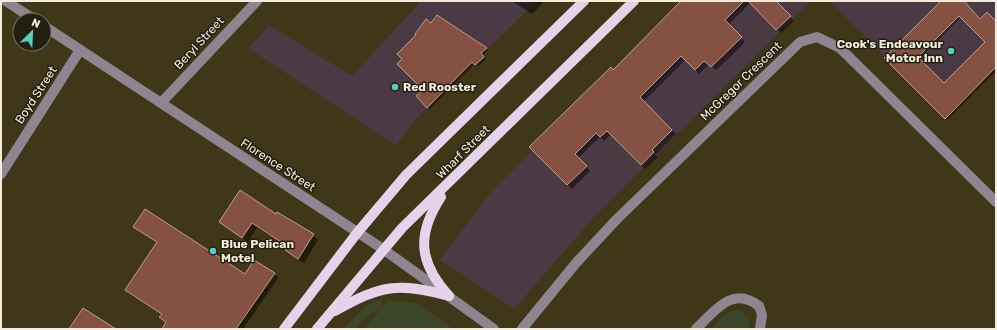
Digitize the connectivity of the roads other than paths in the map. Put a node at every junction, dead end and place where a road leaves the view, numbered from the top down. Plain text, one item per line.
1 (6, 1) edge
2 (257, 1) edge
3 (584, 1) edge
4 (634, 1) edge
5 (23, 12) edge
6 (52, 31) edge
7 (80, 50) junction
8 (161, 103) junction
9 (1, 174) edge
10 (448, 185) junction
11 (996, 202) edge
12 (357, 233) junction
13 (383, 249) junction
14 (449, 296) junction
15 (330, 314) junction
16 (284, 329) edge
17 (317, 329) edge
18 (494, 329) edge
19 (522, 329) edge
20 (696, 329) edge
21 (760, 329) edge

1 - 5 street
2 - 8 street, Beryl Street
3 - 12 main road, Wharf Street
4 - 10 main road, Wharf Street
6 - 7 street, Florence Street
7 - 8 street, Florence Street
7 - 9 street, Boyd Street
8 - 12 street, Florence Street
10 - 13 main road, Wharf Street
10 - 14 main road
11 - 19 street, McGregor Crescent
12 - 13 street, Florence Street
12 - 16 main road, Wharf Street
13 - 14 street, Florence Street
13 - 15 main road, Wharf Street
14 - 15 main road
14 - 18 street, Florence Street
15 - 17 main road, Wharf Street
20 - 21 street

